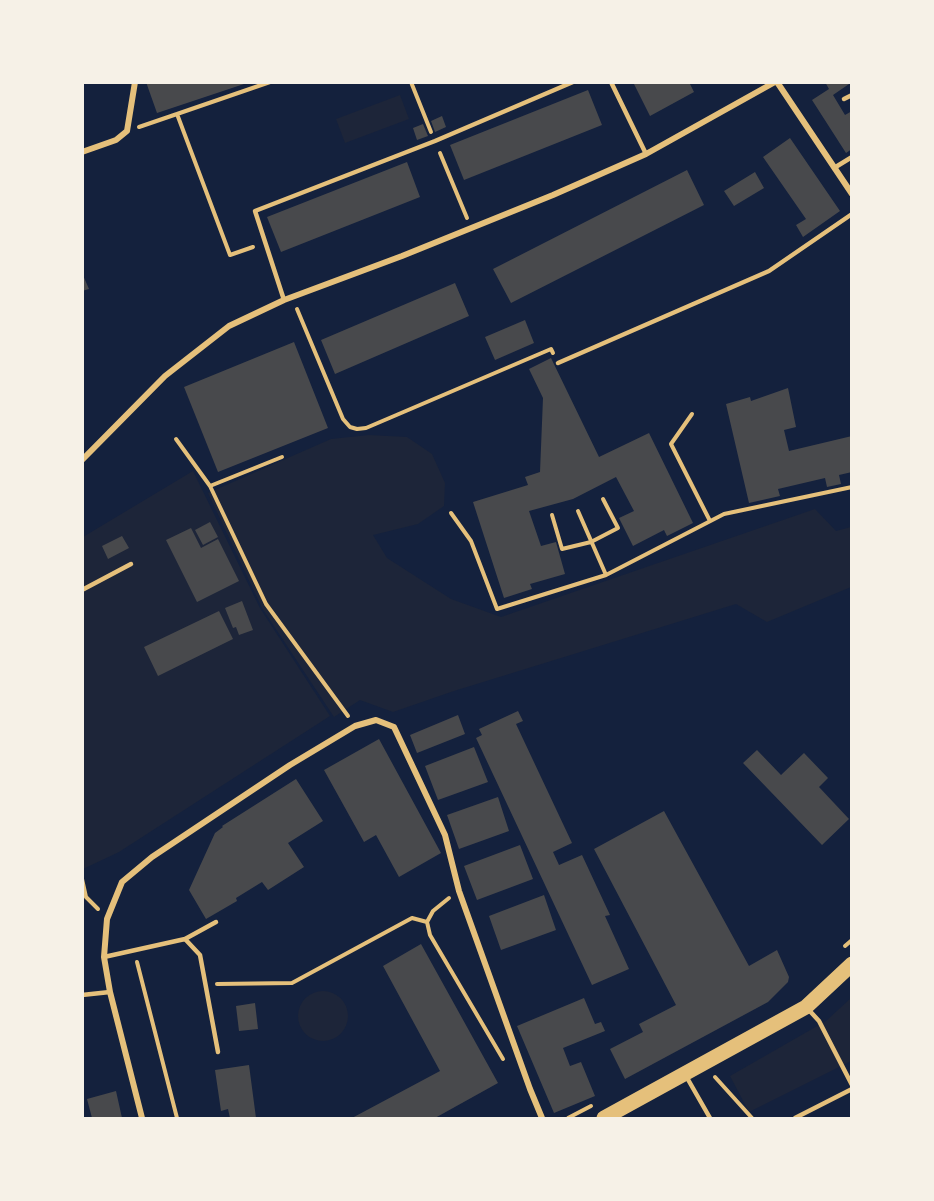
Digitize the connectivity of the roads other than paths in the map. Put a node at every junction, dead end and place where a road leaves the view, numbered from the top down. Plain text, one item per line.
1 (135, 82) edge
2 (573, 82) edge
3 (611, 82) edge
4 (776, 82) edge
5 (852, 95) edge
6 (844, 99) dead end
7 (82, 152) edge
8 (646, 154) junction
9 (852, 157) edge
10 (834, 168) junction
11 (852, 194) edge
12 (852, 214) edge
13 (284, 300) junction
14 (558, 363) road end
15 (82, 460) edge
16 (131, 564) dead end
17 (82, 590) edge
18 (216, 922) dead end
19 (185, 939) junction
20 (104, 957) junction
21 (852, 964) edge
22 (110, 992) junction
23 (82, 995) edge
24 (806, 1007) junction
25 (218, 1052) dead end
26 (685, 1074) junction
27 (852, 1087) edge
28 (142, 1119) edge
29 (542, 1119) edge
30 (604, 1119) edge
31 (710, 1119) edge
32 (795, 1119) edge

1 - 7 street
2 - 13 lane
3 - 8 lane
4 - 8 street
4 - 10 street
5 - 6 lane
8 - 13 street
9 - 10 lane
10 - 11 street
12 - 14 lane
13 - 15 street
16 - 17 lane
18 - 19 lane
19 - 20 lane
19 - 25 lane
20 - 22 street
20 - 29 street
21 - 24 main road
22 - 23 lane
22 - 28 street
24 - 26 main road
24 - 27 lane
26 - 30 main road
26 - 31 lane
27 - 32 lane

